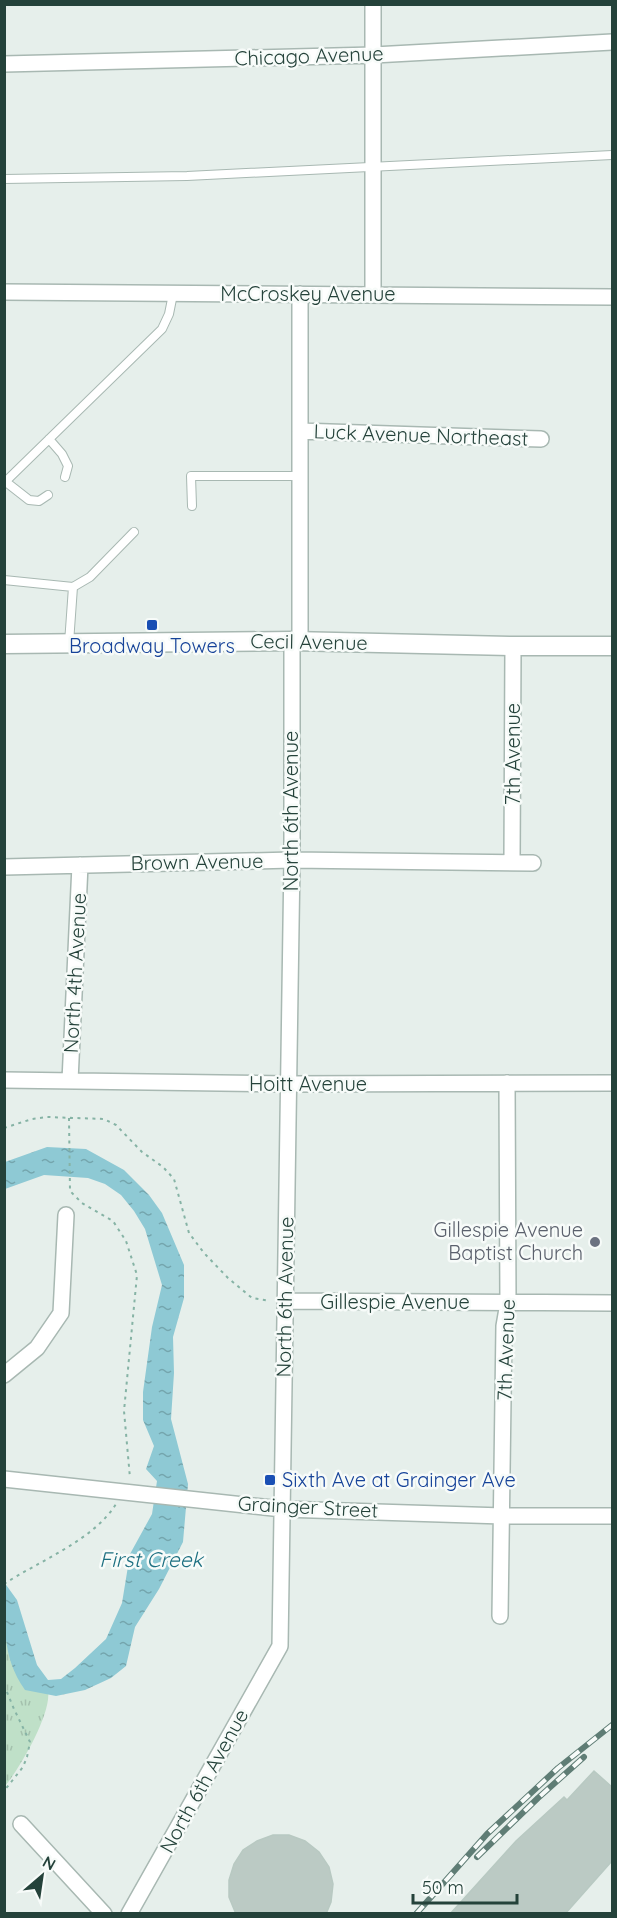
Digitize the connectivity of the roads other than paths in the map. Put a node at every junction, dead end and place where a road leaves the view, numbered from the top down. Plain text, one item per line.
1 (373, 4) edge
2 (612, 42) edge
3 (374, 55) junction
4 (4, 64) edge
5 (612, 155) edge
6 (374, 166) junction
7 (4, 179) edge
8 (4, 292) edge
9 (173, 294) junction
10 (300, 294) junction
11 (373, 295) junction
12 (612, 297) edge
13 (300, 431) junction
14 (49, 439) junction
15 (541, 440) dead end
16 (300, 476) junction
17 (65, 477) dead end
18 (5, 482) edge
19 (48, 495) dead end
20 (192, 506) dead end
21 (134, 532) dead end
22 (4, 580) edge
23 (73, 587) junction
24 (296, 641) junction
25 (69, 643) junction
26 (4, 644) edge
27 (513, 646) junction
28 (612, 646) edge
29 (291, 860) junction
30 (512, 862) junction
31 (533, 863) dead end
32 (80, 865) junction
33 (4, 867) edge
34 (4, 1080) edge
35 (70, 1082) junction
36 (507, 1083) junction
37 (612, 1083) edge
38 (288, 1084) junction
39 (66, 1215) dead end
40 (285, 1301) junction
41 (508, 1303) junction
42 (612, 1303) edge
43 (4, 1375) edge
44 (4, 1479) edge
45 (282, 1509) junction
46 (503, 1516) junction
47 (612, 1516) edge
48 (500, 1616) dead end
49 (21, 1824) dead end
50 (104, 1914) edge
51 (129, 1914) edge

1 - 3 street
2 - 3 street, Chicago Avenue
3 - 4 street, Chicago Avenue
3 - 6 street
5 - 6 lane
6 - 7 lane
6 - 11 street
8 - 9 street, McCroskey Avenue
9 - 10 street, McCroskey Avenue
9 - 14 lane
10 - 11 street, McCroskey Avenue
10 - 13 street, North 6th Avenue
11 - 12 street, McCroskey Avenue
13 - 15 street, Luck Avenue Northeast
13 - 16 street, North 6th Avenue
14 - 17 lane
14 - 18 lane
16 - 20 lane
16 - 24 street, North 6th Avenue
18 - 19 lane
21 - 23 lane
22 - 23 lane
23 - 25 lane
24 - 25 street, Cecil Avenue
24 - 27 street, Cecil Avenue
24 - 29 street, North 6th Avenue
25 - 26 street, Cecil Avenue
27 - 28 street, Cecil Avenue
27 - 30 street, 7th Avenue
29 - 30 street, Brown Avenue
29 - 32 street, Brown Avenue
29 - 38 street, North 6th Avenue
30 - 31 street, Brown Avenue
32 - 33 street, Brown Avenue
32 - 35 street, North 4th Avenue
34 - 35 street, Hoitt Avenue
35 - 38 street, Hoitt Avenue
36 - 37 street, Hoitt Avenue
36 - 38 street, Hoitt Avenue
36 - 41 street, 7th Avenue
38 - 40 street, North 6th Avenue
39 - 43 street
40 - 41 street, Gillespie Avenue
40 - 45 street, North 6th Avenue
41 - 42 street, Gillespie Avenue
41 - 46 street, 7th Avenue
44 - 45 street, Grainger Street
45 - 46 street, Grainger Street
45 - 51 street, North 6th Avenue
46 - 47 street, Grainger Street
46 - 48 street, 7th Avenue
49 - 50 street

